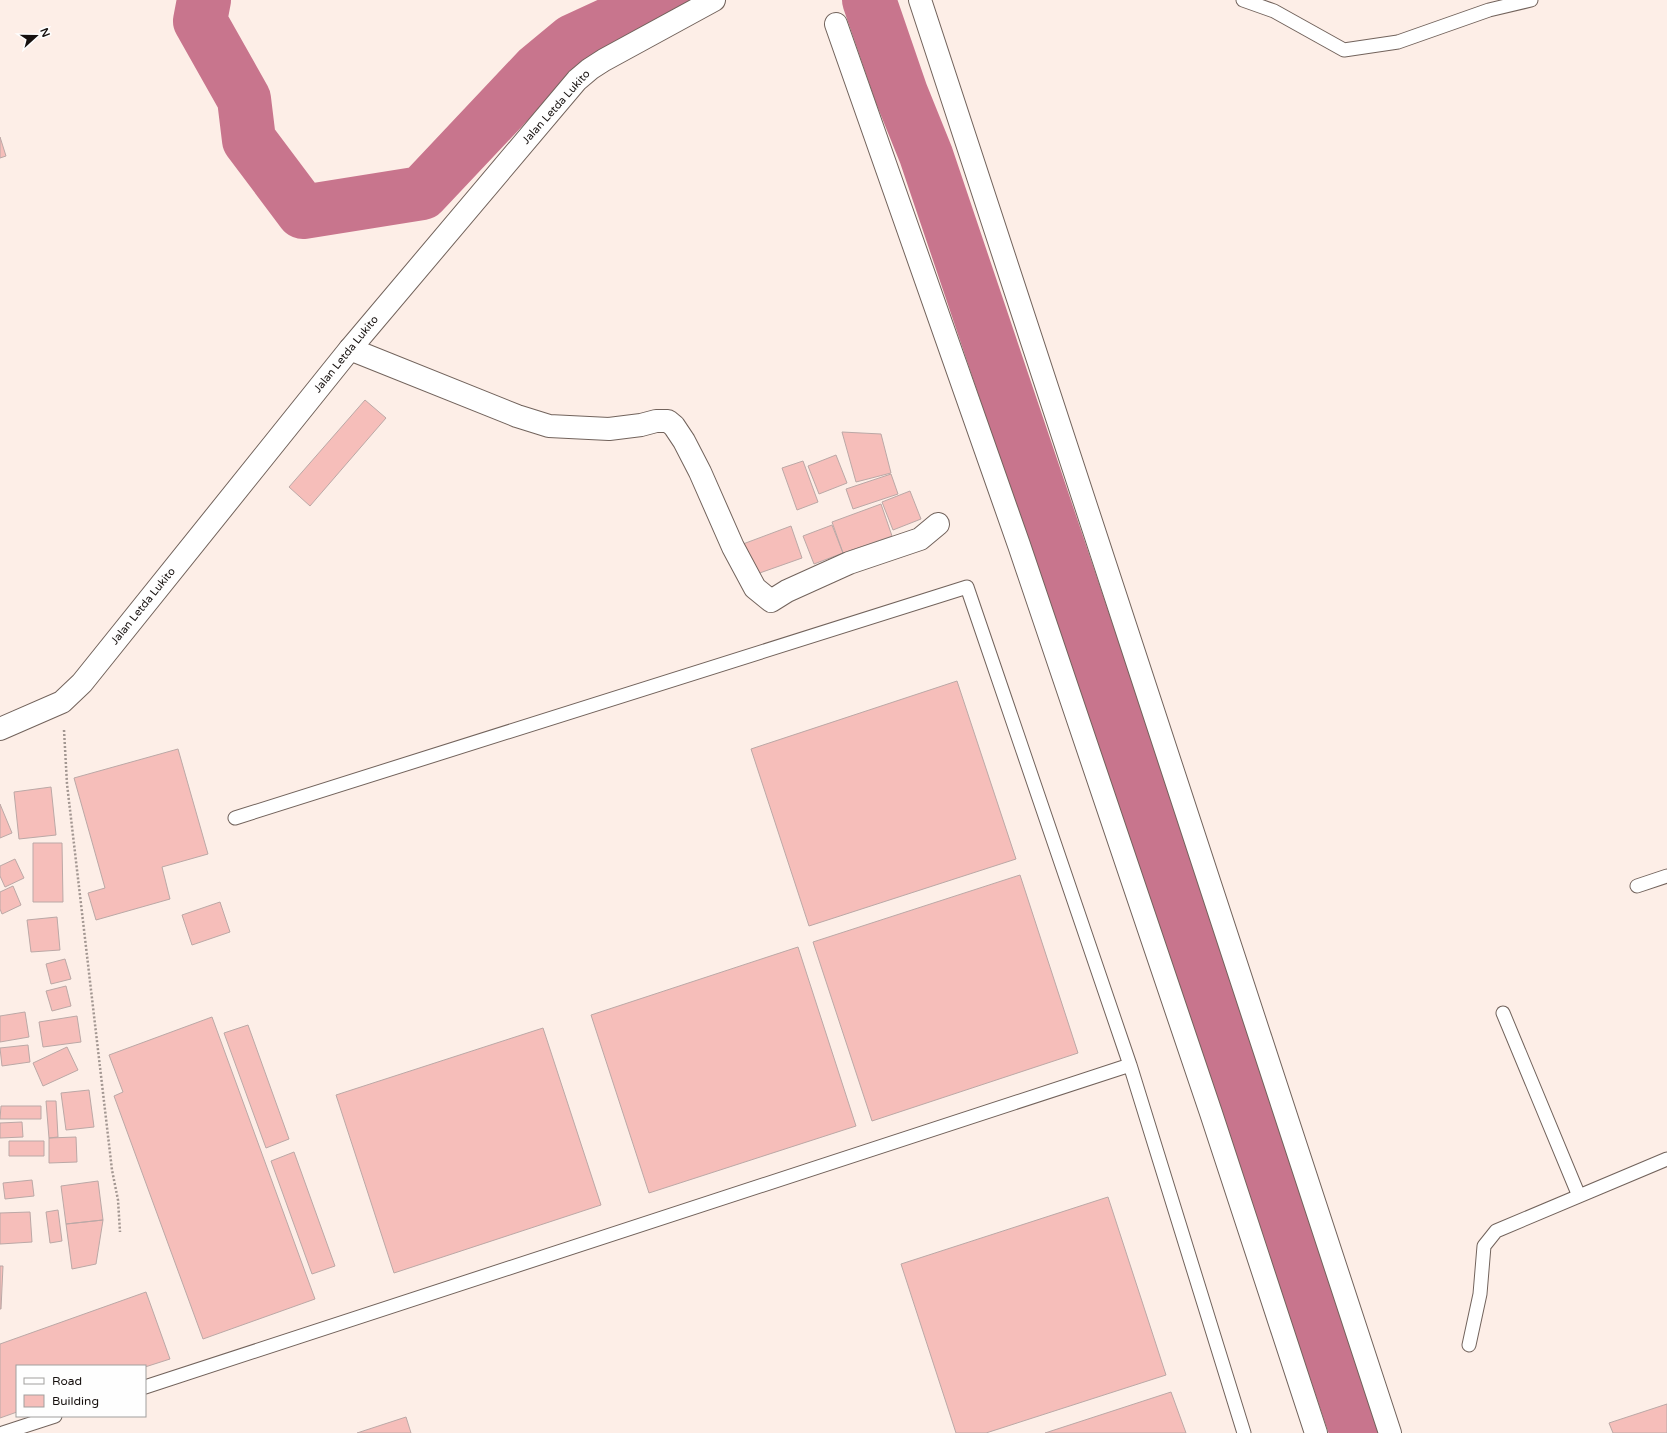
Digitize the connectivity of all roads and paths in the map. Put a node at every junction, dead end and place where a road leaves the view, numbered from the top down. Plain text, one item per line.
1 (714, 0) edge
2 (920, 0) edge
3 (1243, 0) edge
4 (1531, 0) edge
5 (836, 24) dead end
6 (350, 349) junction
7 (938, 524) dead end
8 (62, 702) junction
9 (0, 729) edge
10 (235, 818) dead end
11 (1667, 876) edge
12 (1637, 886) dead end
13 (1503, 1013) dead end
14 (1130, 1065) junction
15 (1667, 1159) edge
16 (1579, 1196) junction
17 (120, 1232) dead end
18 (1469, 1345) dead end
19 (146, 1387) edge
20 (53, 1417) edge
21 (3, 1433) edge
22 (1244, 1433) edge
23 (1316, 1433) edge
24 (1390, 1433) edge

1 - 6 street, Jalan Letda Lukito
2 - 24 street
3 - 4 lane
5 - 23 street
6 - 7 street
6 - 8 street, Jalan Letda Lukito
8 - 9 street, Jalan Letda Lukito
8 - 17 path
10 - 14 lane
11 - 12 lane
13 - 16 lane
14 - 19 lane
14 - 22 lane
15 - 16 lane
16 - 18 lane
20 - 21 lane

